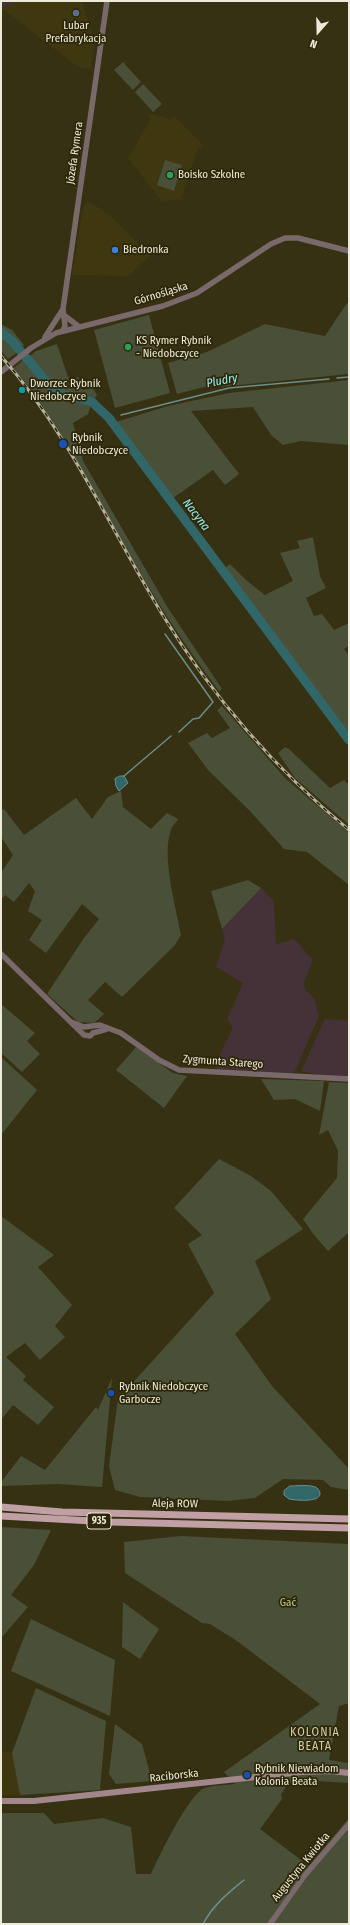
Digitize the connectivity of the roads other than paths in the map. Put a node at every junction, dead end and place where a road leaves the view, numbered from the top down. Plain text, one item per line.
1 (107, 1) edge
2 (349, 251) edge
3 (63, 309) junction
4 (65, 316) junction
5 (58, 318) junction
6 (78, 326) junction
7 (64, 330) junction
8 (44, 339) junction
9 (1, 372) edge
10 (1, 954) edge
11 (71, 1022) junction
12 (84, 1027) junction
13 (92, 1030) junction
14 (83, 1034) junction
15 (349, 1079) edge
16 (1, 1507) edge
17 (1, 1516) edge
18 (347, 1519) edge
19 (327, 1528) junction
20 (349, 1528) edge
21 (349, 1532) edge
22 (349, 1773) edge
23 (1, 1801) edge
24 (349, 1824) edge
25 (270, 1924) edge

1 - 3 street, Józefa Rymera
2 - 6 street, Górnośląska
3 - 4 street
3 - 5 street
4 - 6 street
4 - 7 street
5 - 7 street
5 - 8 street
6 - 7 street, Górnośląska
7 - 8 street, Górnośląska
8 - 9 street, Górnośląska
10 - 11 street
11 - 12 street
11 - 14 street
12 - 13 street
12 - 14 street
13 - 14 street
13 - 15 street, Zygmunta Starego
16 - 18 main road, Aleja ROW / 935
17 - 19 main road, Aleja ROW / 935
19 - 20 main road, Aleja ROW / 935
19 - 21 main road
22 - 23 main road, Raciborska
24 - 25 street, Augustyna Kwiotka

